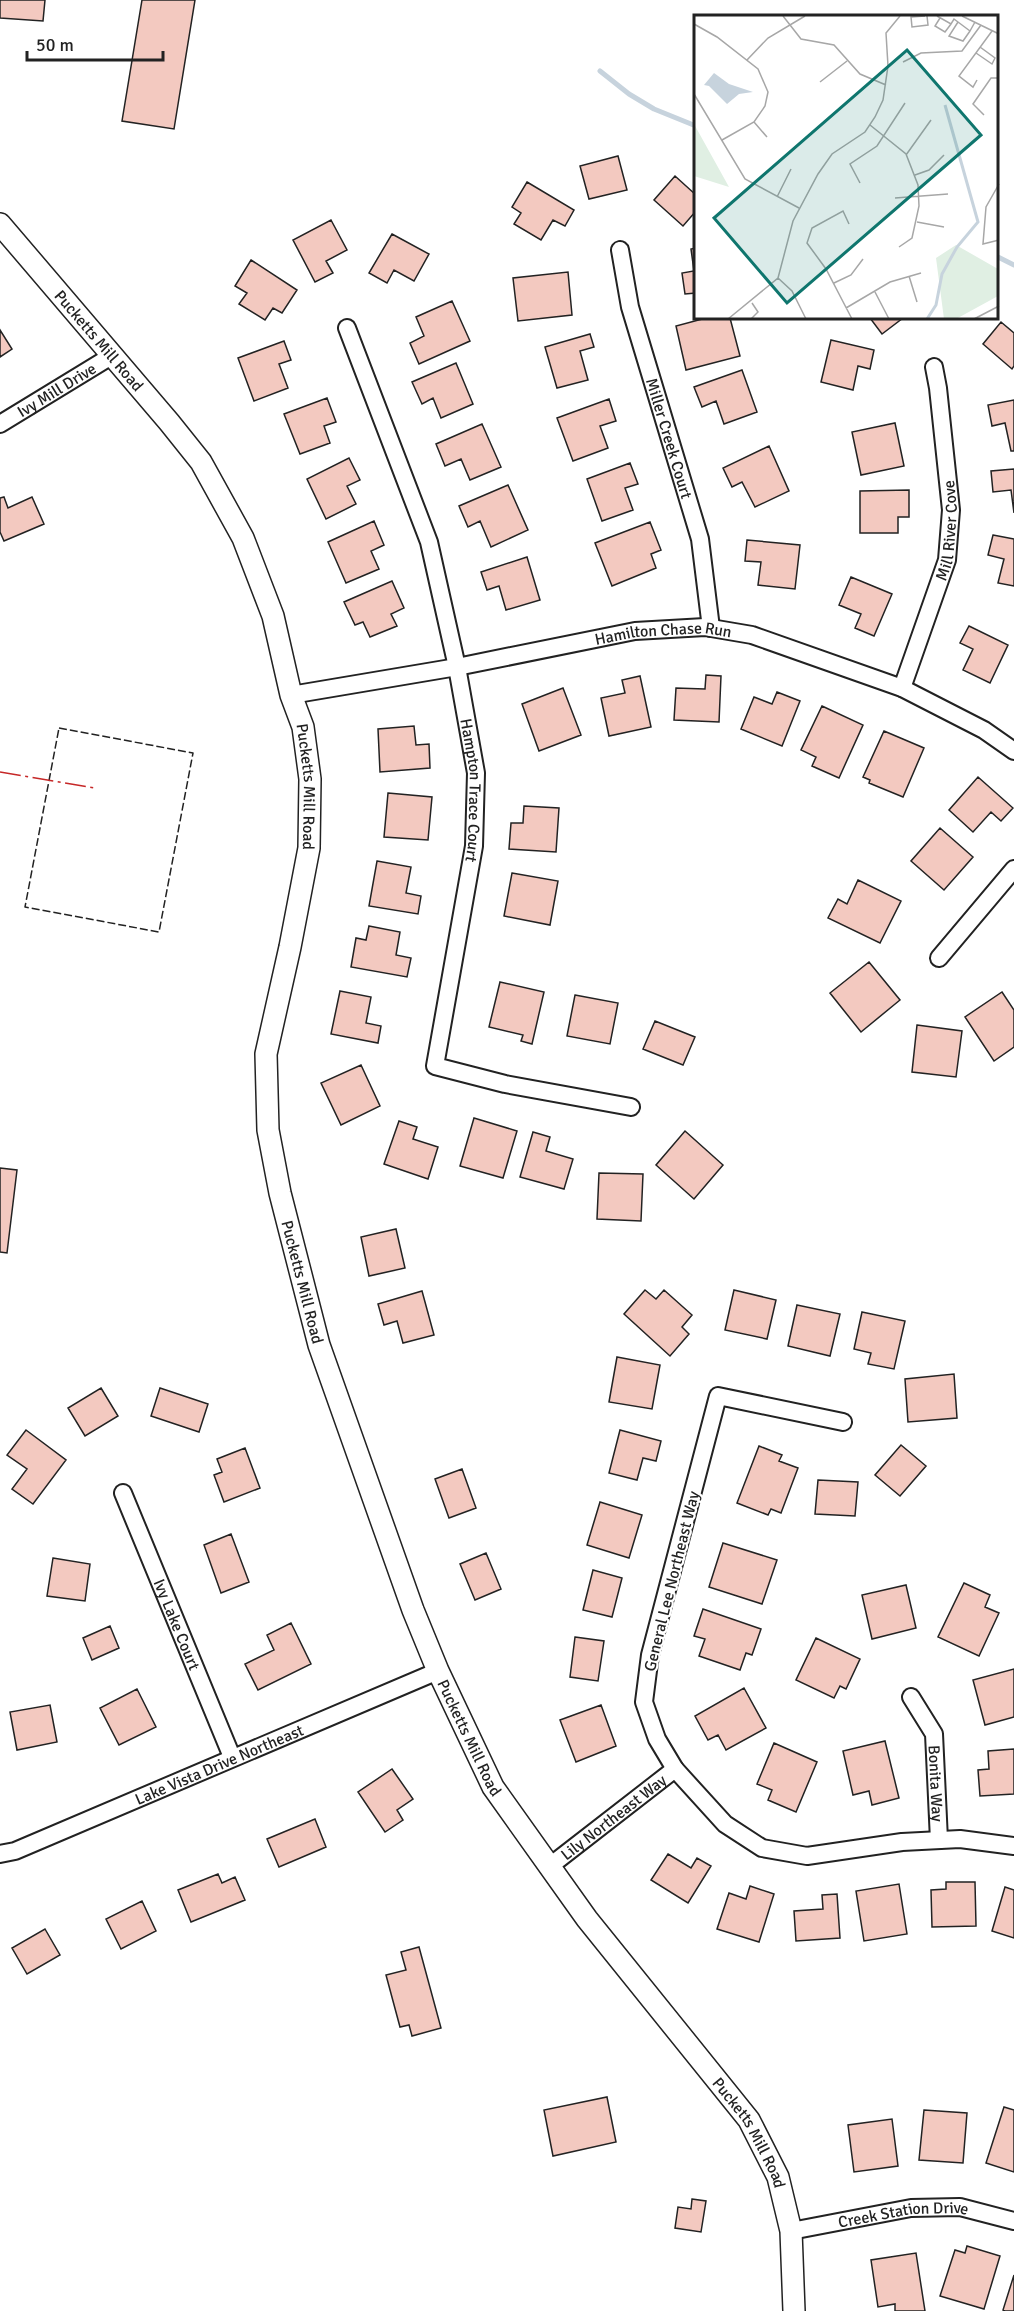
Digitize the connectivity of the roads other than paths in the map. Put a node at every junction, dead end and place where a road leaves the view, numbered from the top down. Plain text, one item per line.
1 (0, 224) edge
2 (621, 250) dead end
3 (347, 328) dead end
4 (113, 355) junction
5 (934, 367) dead end
6 (0, 424) edge
7 (711, 628) junction
8 (457, 667) junction
9 (902, 688) junction
10 (291, 695) junction
11 (1014, 750) edge
12 (1014, 869) edge
13 (939, 958) dead end
14 (631, 1107) dead end
15 (843, 1422) dead end
16 (123, 1492) dead end
17 (438, 1671) junction
18 (911, 1697) dead end
19 (232, 1757) junction
20 (675, 1769) junction
21 (939, 1840) junction
22 (1014, 1846) edge
23 (0, 1854) edge
24 (550, 1866) junction
25 (1014, 2221) edge
26 (791, 2231) junction
27 (794, 2311) edge

1 - 4 street, Pucketts Mill Road
2 - 7 street, Miller Creek Court
3 - 8 street, Hampton Trace Court
4 - 6 street, Ivy Mill Drive
4 - 10 street, Pucketts Mill Road
5 - 9 street, Mill River Cove
7 - 8 street, Hamilton Chase Run
7 - 9 street, Hamilton Chase Run
8 - 10 street, Hamilton Chase Run
8 - 14 street, Hampton Trace Court
9 - 11 street, Hamilton Chase Run
10 - 17 street, Pucketts Mill Road
12 - 13 street
15 - 20 street, General Lee Northeast Way
16 - 19 street, Ivy Lake Court
17 - 19 street, Lake Vista Drive Northeast
17 - 24 street, Pucketts Mill Road
18 - 21 street, Bonita Way
19 - 23 street, Lake Vista Drive Northeast
20 - 21 street, General Lee Northeast Way
20 - 24 street, Lily Northeast Way
21 - 22 street, General Lee Northeast Way
24 - 26 street, Pucketts Mill Road
25 - 26 street, Creek Station Drive
26 - 27 street, Pucketts Mill Road

